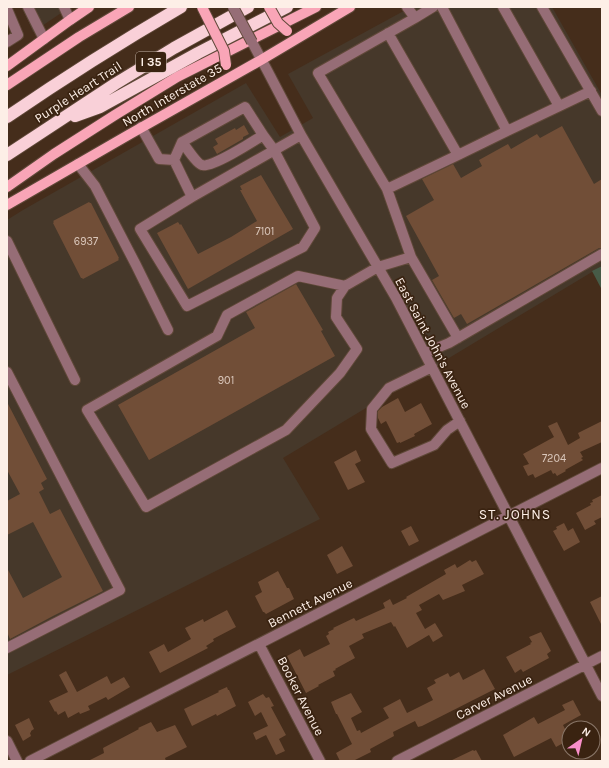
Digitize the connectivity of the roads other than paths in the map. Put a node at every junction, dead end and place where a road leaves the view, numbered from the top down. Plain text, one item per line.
1 (28, 7) edge
2 (64, 7) edge
3 (89, 7) edge
4 (129, 7) edge
5 (181, 7) edge
6 (202, 7) edge
7 (233, 7) edge
8 (248, 7) edge
9 (268, 7) edge
10 (287, 7) edge
11 (316, 7) edge
12 (350, 7) edge
13 (407, 7) edge
14 (433, 7) edge
15 (442, 7) edge
16 (503, 7) edge
17 (542, 7) edge
18 (7, 9) edge
19 (415, 18) junction
20 (70, 20) junction
21 (388, 33) junction
22 (302, 35) junction
23 (44, 39) junction
24 (7, 42) edge
25 (261, 60) junction
26 (7, 66) edge
27 (7, 85) edge
28 (216, 85) junction
29 (591, 91) junction
30 (559, 106) junction
31 (602, 111) edge
32 (7, 117) edge
33 (57, 122) junction
34 (141, 127) junction
35 (507, 131) junction
36 (301, 134) junction
37 (263, 135) junction
38 (182, 142) junction
39 (274, 150) junction
40 (458, 155) junction
41 (7, 156) edge
42 (174, 160) junction
43 (78, 164) junction
44 (7, 187) edge
45 (387, 189) junction
46 (192, 197) junction
47 (7, 205) edge
48 (7, 241) edge
49 (602, 254) edge
50 (411, 257) junction
51 (378, 268) junction
52 (345, 286) junction
53 (168, 330) dead end
54 (458, 338) junction
55 (425, 354) junction
56 (432, 367) junction
57 (7, 372) edge
58 (75, 380) dead end
59 (460, 421) junction
60 (602, 468) edge
61 (509, 516) junction
62 (259, 644) junction
63 (7, 648) edge
64 (602, 656) edge
65 (586, 664) junction
66 (602, 696) edge
67 (7, 741) edge
68 (7, 759) edge
69 (11, 761) edge
70 (17, 761) edge
71 (30, 761) edge
72 (320, 761) edge
73 (397, 761) edge

1 - 23 street
2 - 20 street
3 - 20 main road
4 - 27 main road
5 - 32 highway, Purple Heart Trail / I 35
6 - 28 main road, bridge
7 - 25 street, East Saint John's Avenue, bridge
8 - 33 highway, Purple Heart Trail / I 35
9 - 22 main road, bridge
10 - 33 highway
11 - 44 main road
12 - 22 main road, North Interstate 35
13 - 19 street
14 - 19 street
15 - 35 street
16 - 30 street
17 - 29 street
18 - 24 street
19 - 21 street
20 - 23 main road
21 - 40 street
21 - 45 street
22 - 25 main road, North Interstate 35
23 - 26 main road
25 - 28 main road, North Interstate 35
25 - 36 street, East Saint John's Avenue
28 - 34 main road, North Interstate 35
29 - 30 street
29 - 31 street
30 - 35 street
33 - 41 highway, Purple Heart Trail / I 35
34 - 42 street
34 - 43 main road, North Interstate 35
35 - 40 street
36 - 39 street
36 - 51 street, East Saint John's Avenue
37 - 38 street
37 - 38 street
37 - 39 street
38 - 42 street
39 - 46 street
39 - 46 street
40 - 45 street
42 - 46 street
43 - 47 main road, North Interstate 35
43 - 53 street
45 - 50 street
48 - 58 street
49 - 54 street
50 - 51 street
50 - 54 street
51 - 52 street
51 - 55 street, East Saint John's Avenue
52 - 52 street
54 - 55 street
55 - 56 street, East Saint John's Avenue
56 - 59 street, East Saint John's Avenue
56 - 59 street
57 - 63 street
59 - 61 street, East Saint John's Avenue
60 - 61 street, Bennett Avenue
61 - 62 street, Bennett Avenue
61 - 65 street, East Saint John's Avenue
62 - 71 street, Bennett Avenue
62 - 72 street, Booker Avenue
64 - 65 street, Carver Avenue
65 - 66 street, East Saint John's Avenue
65 - 73 street, Carver Avenue
67 - 70 street
68 - 69 street

